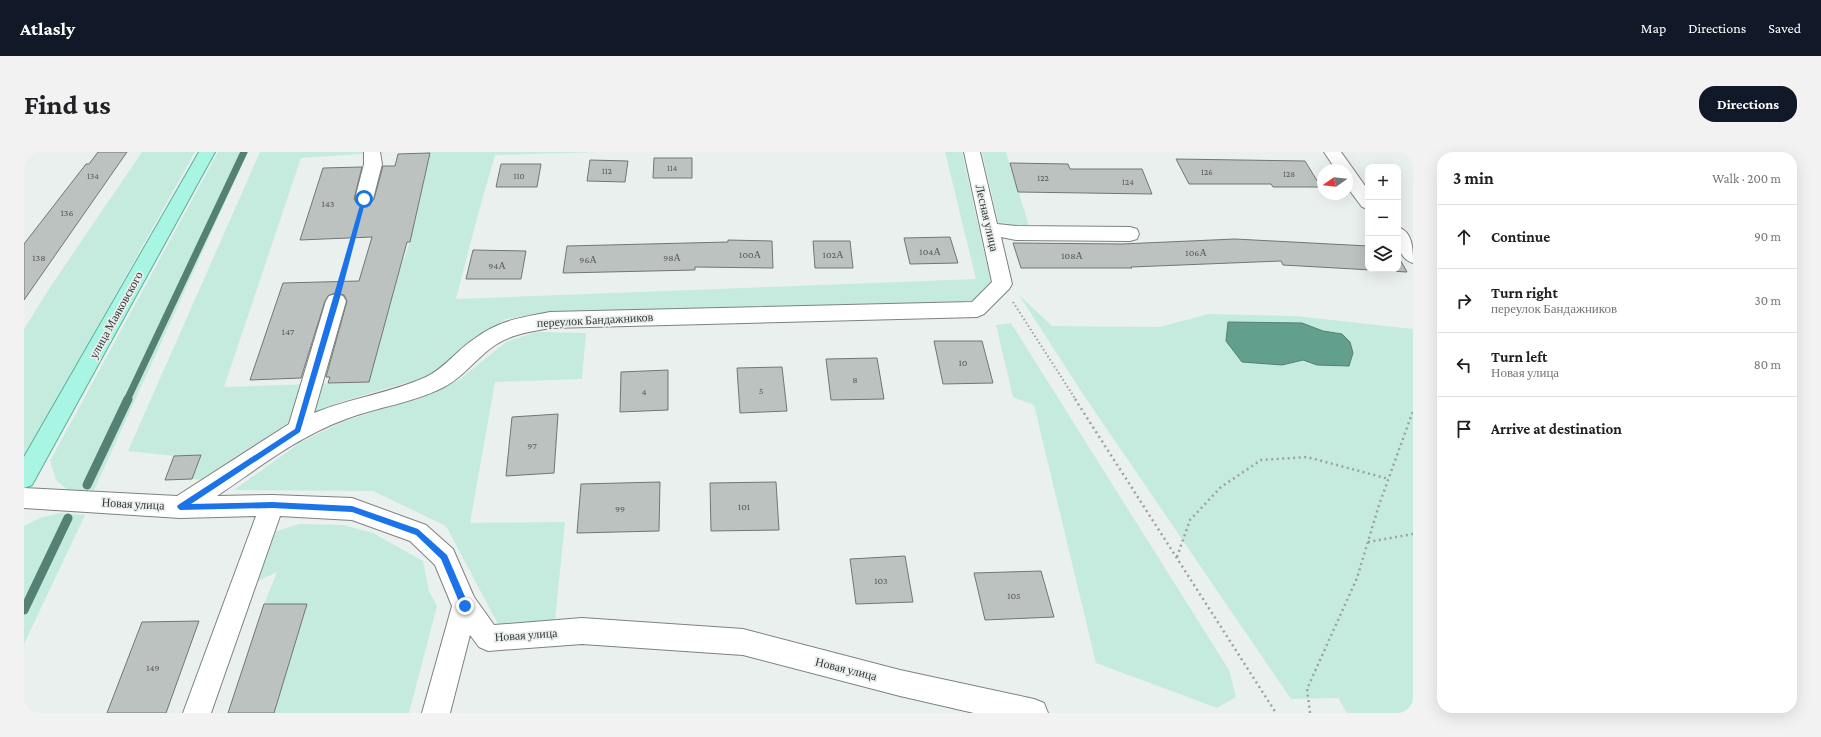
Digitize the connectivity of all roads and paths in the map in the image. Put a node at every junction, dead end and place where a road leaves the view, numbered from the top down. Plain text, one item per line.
1 (208, 152) edge
2 (372, 152) edge
3 (972, 152) edge
4 (1332, 152) edge
5 (1340, 164) edge
6 (1353, 182) edge
7 (364, 199) joint
8 (1366, 200) edge
9 (989, 229) junction
10 (1130, 234) dead end
11 (1404, 235) edge
12 (1413, 256) edge
13 (1002, 284) junction
14 (336, 301) joint
15 (1413, 411) edge
16 (298, 430) junction
17 (24, 478) edge
18 (1389, 479) junction
19 (24, 498) edge
20 (272, 505) junction
21 (180, 507) junction
22 (1413, 534) edge
23 (1368, 542) junction
24 (1177, 557) junction
25 (465, 606) junction
26 (986, 707) edge
27 (197, 713) edge
28 (436, 713) edge
29 (1034, 713) edge
30 (1276, 713) edge
31 (1310, 713) edge

1 - 17 main road, улица Маяковского
2 - 7 street
3 - 9 street, Лесная улица
4 - 5 street
6 - 8 street
7 - 14 path
9 - 10 street
9 - 13 street, Лесная улица
11 - 12 street
13 - 16 street, переулок Бандажников
13 - 24 path
14 - 16 street
15 - 18 path
16 - 21 street, переулок Бандажников
18 - 23 path
18 - 24 path
19 - 21 street, Новая улица
20 - 21 street, Новая улица
20 - 25 street, Новая улица
20 - 27 street
22 - 23 path
23 - 31 path
24 - 30 path
25 - 26 street, Новая улица
25 - 28 street
26 - 29 street, Новая улица

